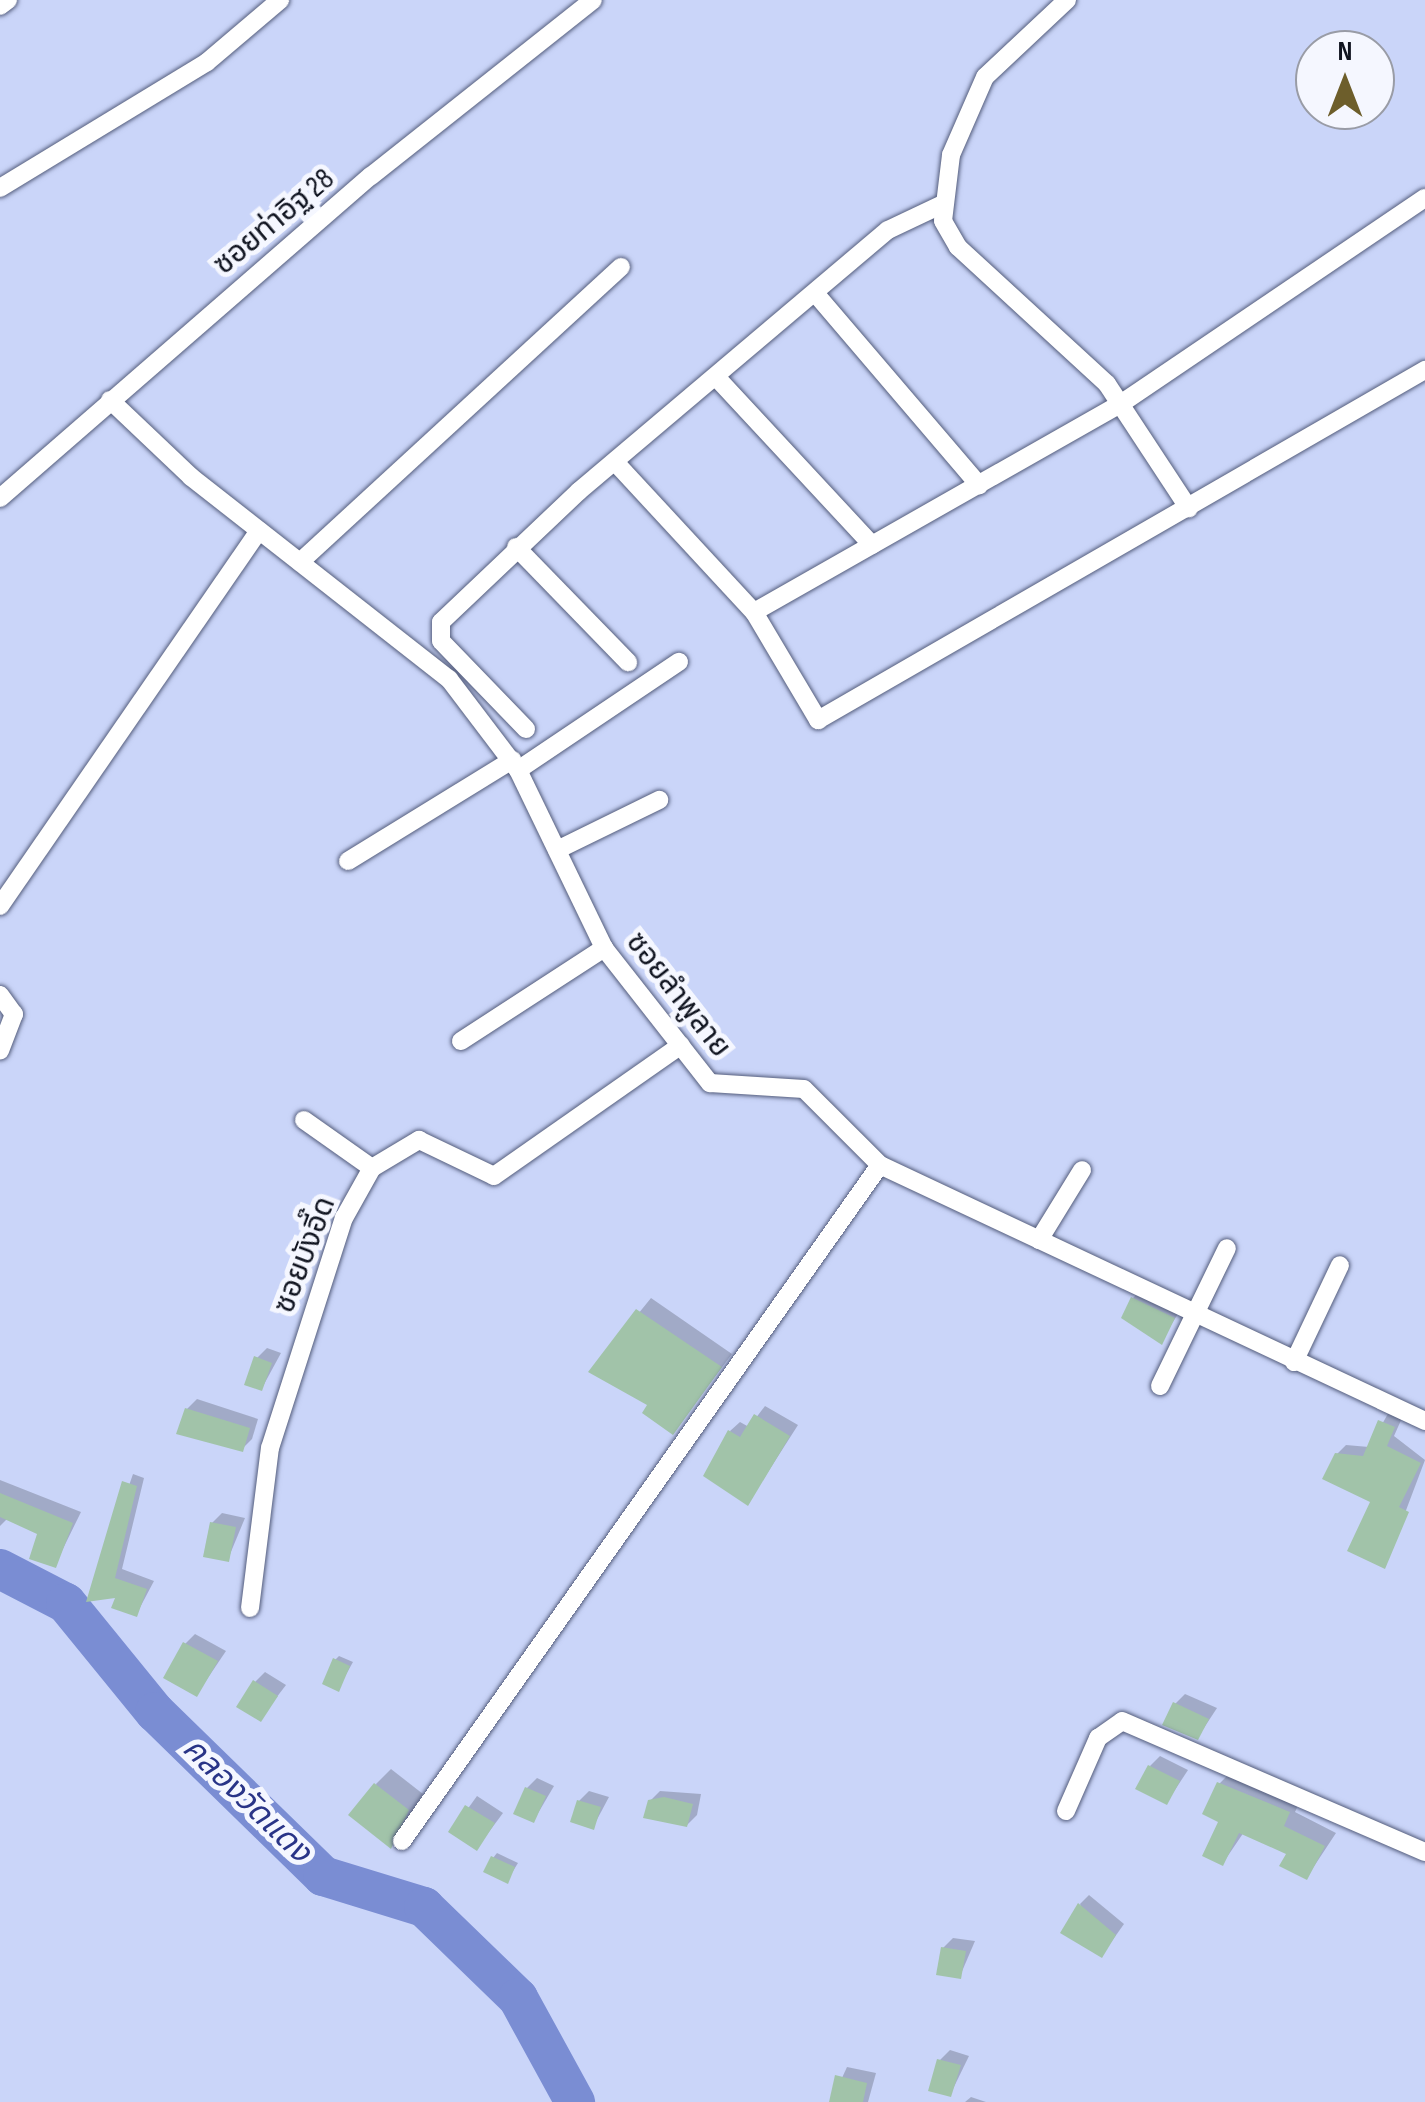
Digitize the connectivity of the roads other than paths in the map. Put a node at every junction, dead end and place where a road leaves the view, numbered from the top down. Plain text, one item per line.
1 (8, 0) edge
2 (280, 0) edge
3 (593, 0) edge
4 (1067, 0) edge
5 (0, 6) edge
6 (0, 188) edge
7 (1425, 198) edge
8 (940, 204) junction
9 (621, 267) dead end
10 (815, 294) junction
11 (1425, 370) edge
12 (717, 378) junction
13 (110, 400) junction
14 (1122, 403) junction
15 (615, 462) junction
16 (979, 484) junction
17 (0, 498) edge
18 (1189, 510) junction
19 (259, 531) junction
20 (872, 545) junction
21 (516, 547) junction
22 (300, 562) junction
23 (754, 612) junction
24 (628, 662) dead end
25 (679, 662) dead end
26 (526, 730) dead end
27 (515, 765) junction
28 (658, 800) dead end
29 (556, 850) junction
30 (348, 861) dead end
31 (0, 906) edge
32 (604, 948) junction
33 (0, 996) edge
34 (461, 1041) dead end
35 (681, 1045) junction
36 (0, 1050) edge
37 (304, 1120) dead end
38 (880, 1164) junction
39 (372, 1168) junction
40 (1082, 1170) dead end
41 (1040, 1240) junction
42 (1227, 1248) dead end
43 (1340, 1265) dead end
44 (1197, 1315) junction
45 (1294, 1362) junction
46 (1160, 1386) dead end
47 (1425, 1421) edge
48 (250, 1608) dead end
49 (1066, 1812) dead end
50 (402, 1841) dead end
51 (1425, 1852) edge

1 - 5 street
2 - 6 street
3 - 13 street, ซอยท่าอิฐ 28
4 - 8 street
7 - 14 street
8 - 10 street
8 - 14 street
9 - 22 street
10 - 12 street
10 - 16 street
11 - 18 street
12 - 15 street
12 - 20 street
13 - 17 street, ซอยท่าอิฐ 28
13 - 19 street, ซอยลำพูลาย
14 - 16 street
14 - 18 street
15 - 21 street
15 - 23 street
16 - 20 street
18 - 23 street
19 - 22 street, ซอยลำพูลาย
19 - 31 street
20 - 23 street
21 - 24 street
21 - 26 street
22 - 27 street, ซอยลำพูลาย
25 - 27 street
27 - 29 street, ซอยลำพูลาย
27 - 30 street
28 - 29 street
29 - 32 street, ซอยลำพูลาย
32 - 34 street
32 - 35 street, ซอยลำพูลาย
33 - 36 street
35 - 38 street, ซอยลำพูลาย
35 - 39 street
37 - 39 street
38 - 41 street, ซอยลำพูลาย
38 - 50 street
39 - 48 street, ซอยบังอี๊ด
40 - 41 street
41 - 44 street, ซอยลำพูลาย
42 - 44 street
43 - 45 street
44 - 45 street, ซอยลำพูลาย
44 - 46 street
45 - 47 street, ซอยลำพูลาย
49 - 51 street

